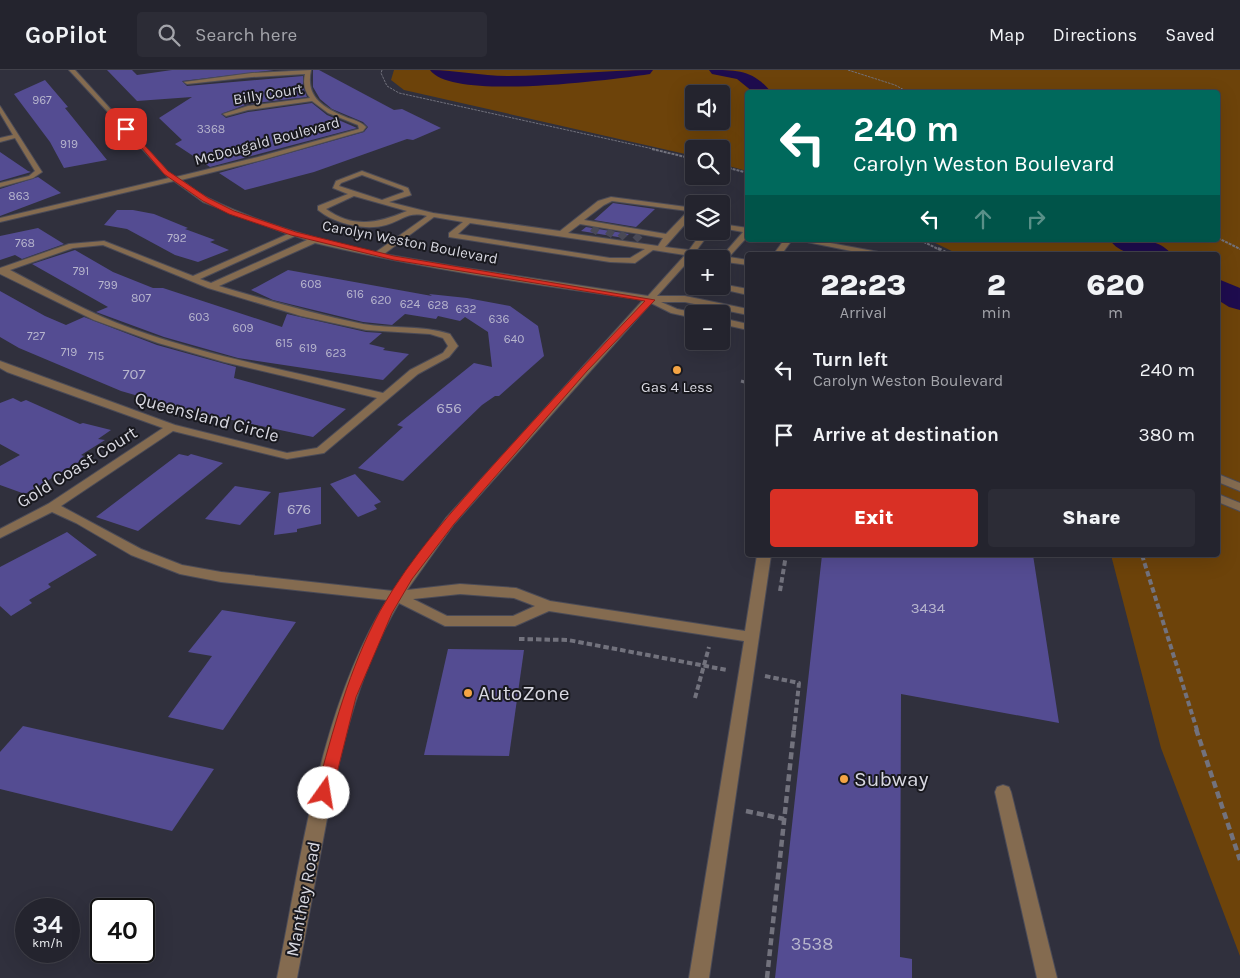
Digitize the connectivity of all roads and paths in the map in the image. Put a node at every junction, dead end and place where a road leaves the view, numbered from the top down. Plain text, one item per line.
1 (72, 70) edge
2 (382, 70) edge
3 (848, 70) edge
4 (308, 71) edge
5 (187, 82) dead end
6 (904, 90) edge
7 (314, 99) junction
8 (0, 108) edge
9 (226, 114) dead end
10 (17, 136) junction
11 (0, 140) edge
12 (685, 157) edge
13 (730, 168) edge
14 (745, 172) edge
15 (174, 179) junction
16 (0, 185) edge
17 (354, 194) junction
18 (383, 202) junction
19 (685, 209) edge
20 (414, 210) junction
21 (433, 215) junction
22 (685, 219) edge
23 (0, 220) edge
24 (469, 220) junction
25 (578, 221) junction
26 (730, 228) edge
27 (594, 230) junction
28 (745, 230) edge
29 (563, 233) junction
30 (610, 233) junction
31 (294, 234) junction
32 (745, 234) edge
33 (623, 235) junction
34 (668, 237) junction
35 (638, 238) junction
36 (1220, 239) edge
37 (314, 240) junction
38 (810, 242) edge
39 (924, 242) edge
40 (656, 247) junction
41 (1240, 249) edge
42 (730, 251) edge
43 (685, 252) edge
44 (852, 252) edge
45 (945, 252) edge
46 (377, 255) junction
47 (685, 260) edge
48 (232, 261) junction
49 (730, 261) edge
50 (745, 263) edge
51 (252, 267) junction
52 (2, 271) edge
53 (192, 279) junction
54 (211, 286) junction
55 (730, 288) edge
56 (745, 291) edge
57 (651, 300) junction
58 (745, 311) edge
59 (685, 313) edge
60 (730, 323) edge
61 (745, 327) edge
62 (0, 364) edge
63 (11, 370) junction
64 (0, 375) edge
65 (741, 381) dead end
66 (745, 382) edge
67 (384, 396) junction
68 (171, 426) junction
69 (1220, 479) edge
70 (1240, 487) edge
71 (1220, 499) edge
72 (52, 507) junction
73 (1240, 507) edge
74 (0, 534) edge
75 (764, 557) edge
76 (786, 557) edge
77 (1143, 557) edge
78 (780, 593) dead end
79 (396, 596) junction
80 (548, 606) junction
81 (712, 632) junction
82 (752, 637) junction
83 (519, 639) dead end
84 (704, 666) junction
85 (767, 667) dead end
86 (746, 674) junction
87 (765, 676) junction
88 (695, 698) dead end
89 (1003, 792) dead end
90 (726, 807) junction
91 (784, 819) junction
92 (1240, 860) edge
93 (287, 978) edge
94 (699, 978) edge
95 (767, 978) edge
96 (1047, 978) edge

1 - 15 street, Carolyn Weston Boulevard
2 - 12 path
3 - 6 path
4 - 5 street
4 - 7 street
7 - 9 street, Billy Court
7 - 15 street, McDougald Boulevard
8 - 10 street
10 - 11 street
10 - 16 street
13 - 14 path
15 - 23 street, McDougald Boulevard
15 - 31 street, Carolyn Weston Boulevard
17 - 18 street
17 - 18 street
17 - 20 street
18 - 20 street
19 - 25 street
20 - 21 street
21 - 24 street
21 - 46 street
22 - 34 street
24 - 29 street
24 - 40 street
25 - 27 street
25 - 29 street
26 - 28 street
27 - 29 street
27 - 30 street
27 - 30 street
30 - 33 street
30 - 33 street
31 - 37 street, Carolyn Weston Boulevard
31 - 48 street
32 - 42 street
33 - 35 street
33 - 35 street
34 - 35 street
34 - 40 street
35 - 40 street
36 - 41 path
37 - 46 street, Carolyn Weston Boulevard
37 - 51 street
38 - 44 street
39 - 45 path
40 - 43 street
46 - 57 street, Carolyn Weston Boulevard
47 - 57 street, Manthey Road
48 - 51 street
48 - 53 street
49 - 50 street
51 - 54 street
52 - 53 street, Queensland Circle
52 - 67 street
53 - 54 street, Queensland Circle
54 - 67 street, Queensland Circle
55 - 56 street
57 - 58 street, Carolyn Weston Boulevard
57 - 59 street, Carolyn Weston Boulevard
57 - 79 street, Manthey Road
60 - 61 street
62 - 63 street, Queensland Circle
63 - 64 street
63 - 68 street, Queensland Circle
65 - 66 path
67 - 68 street, Queensland Circle
68 - 72 street, Gold Coast Court
69 - 70 street
71 - 73 street
72 - 74 street, Gold Coast Court
72 - 79 street
75 - 82 street
76 - 78 path
77 - 92 path
79 - 80 street
79 - 80 street
79 - 93 street, Manthey Road
80 - 81 street
81 - 82 street
81 - 84 path
82 - 86 street
83 - 84 path
84 - 86 path
84 - 88 path
85 - 87 path
86 - 87 path
86 - 90 street
87 - 91 path
89 - 96 street
90 - 91 path
90 - 94 street
91 - 95 path

